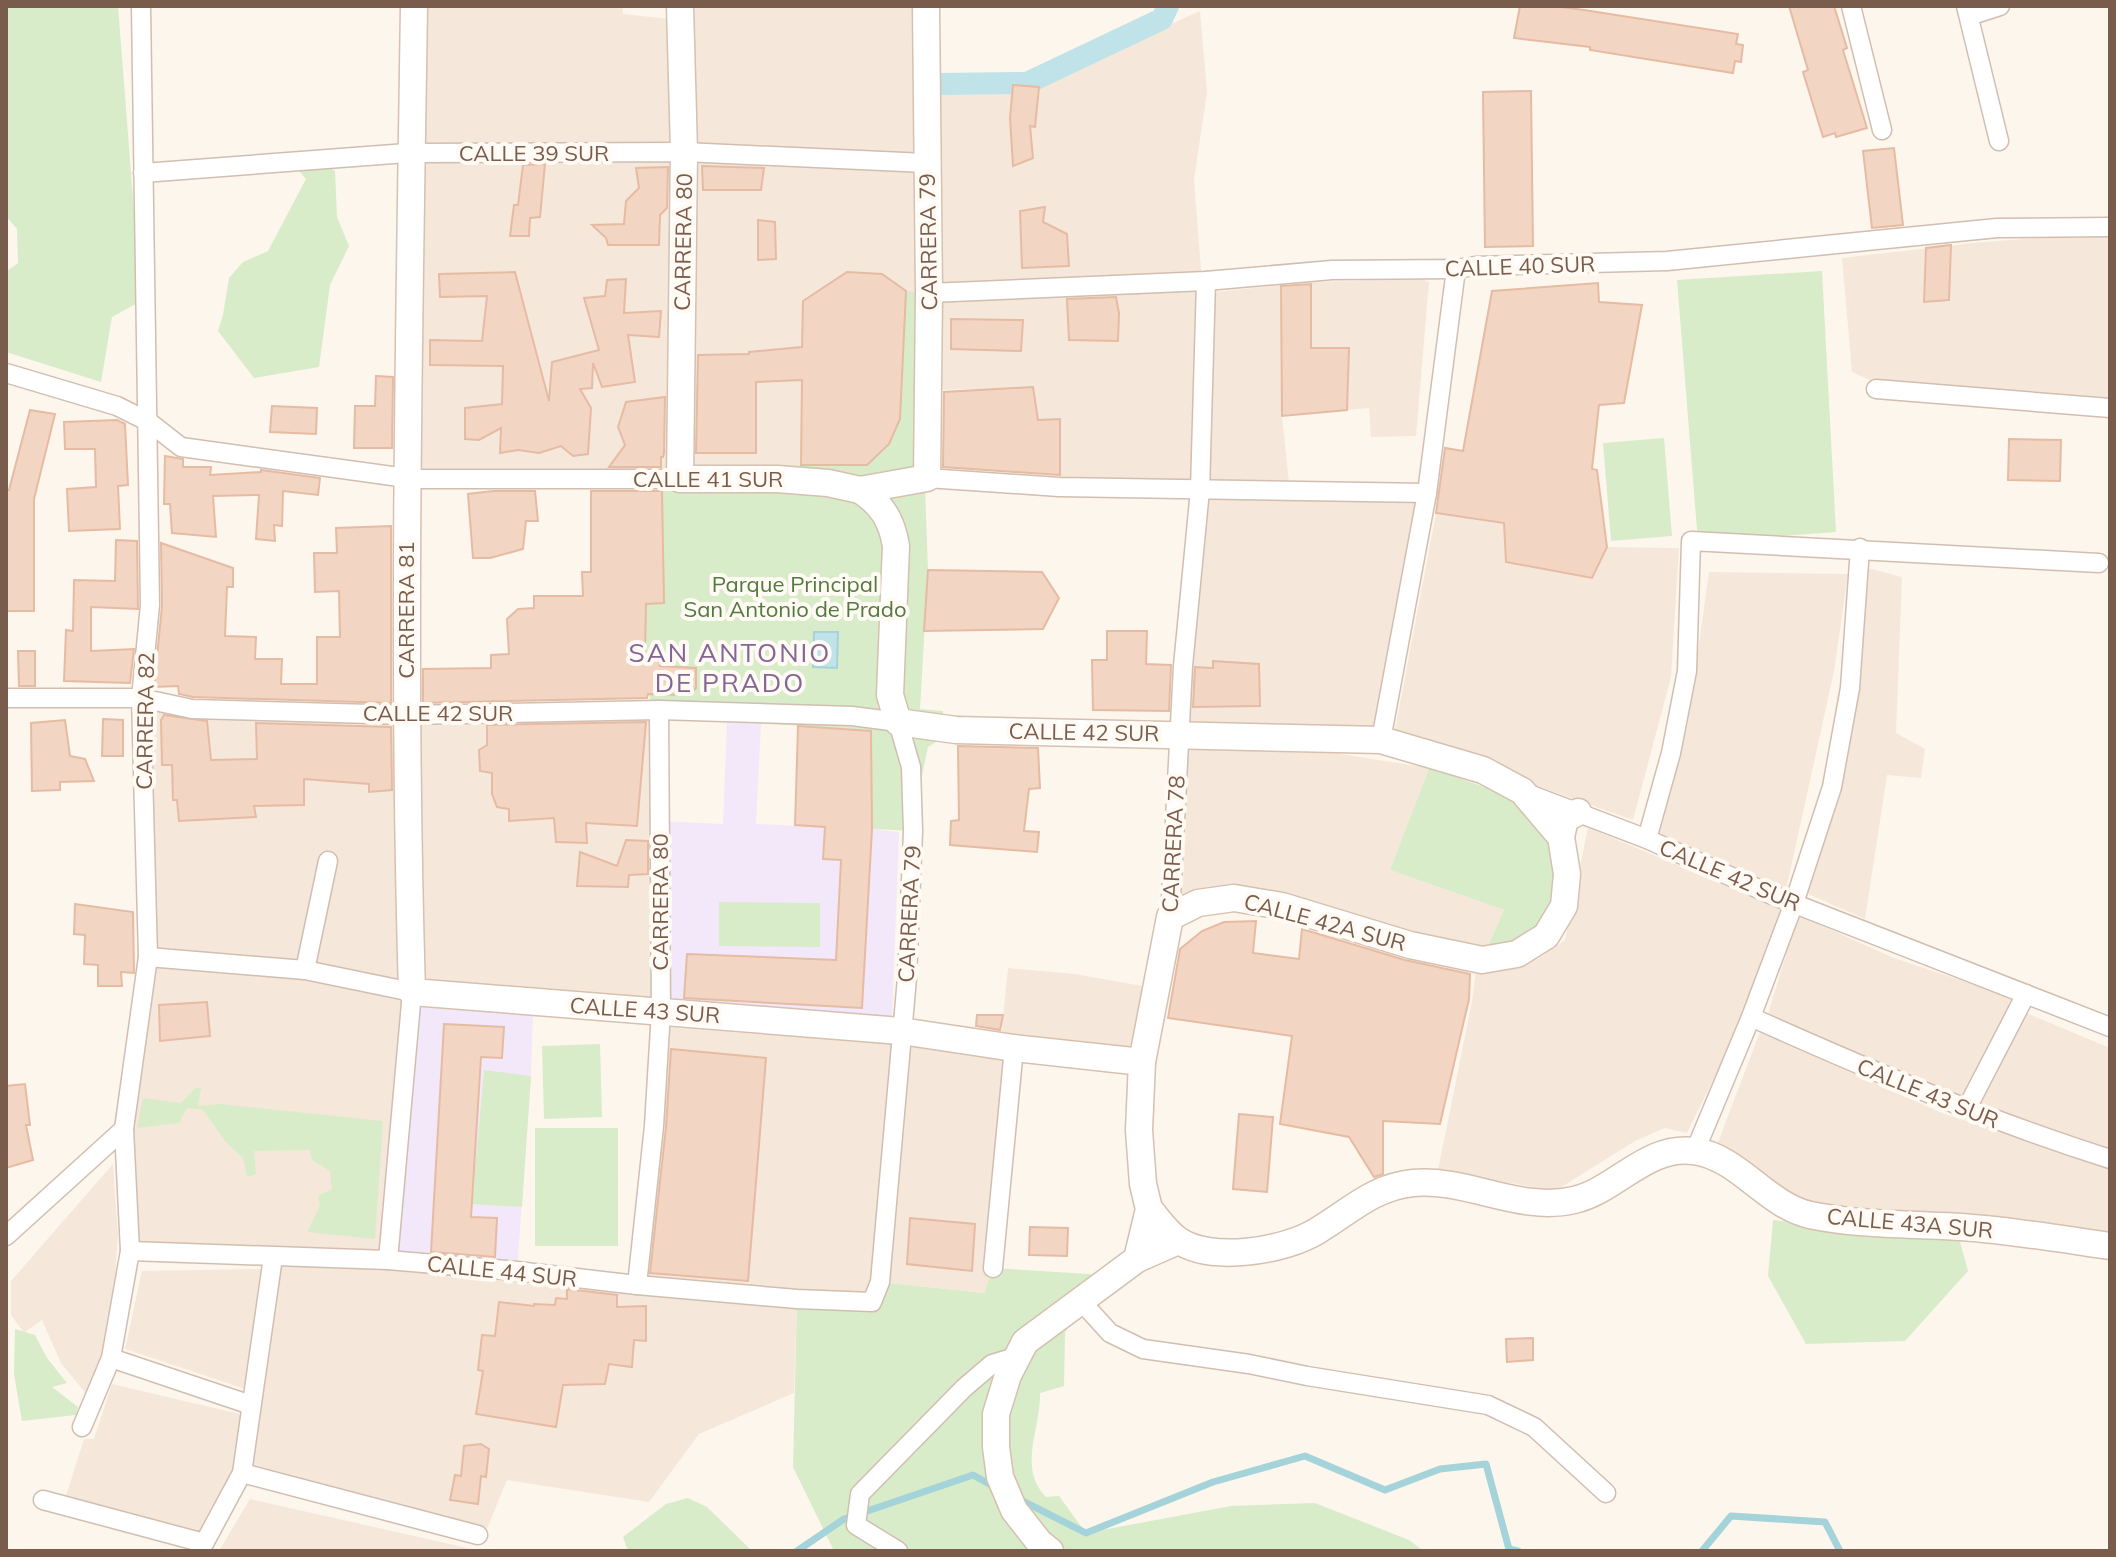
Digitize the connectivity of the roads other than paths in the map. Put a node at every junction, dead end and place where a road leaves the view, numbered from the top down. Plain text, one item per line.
1 (141, 6) edge
2 (414, 6) edge
3 (680, 6) edge
4 (1851, 6) edge
5 (2000, 6) edge
6 (931, 8) edge
7 (1968, 11) edge
8 (1882, 130) dead end
9 (1999, 141) dead end
10 (684, 152) junction
11 (412, 153) junction
12 (926, 163) junction
13 (143, 173) junction
14 (2110, 227) edge
15 (1456, 269) junction
16 (1206, 281) junction
17 (929, 293) junction
18 (6, 373) edge
19 (1876, 389) dead end
20 (2110, 408) edge
21 (149, 422) junction
22 (406, 477) junction
23 (680, 479) junction
24 (919, 480) junction
25 (860, 490) junction
26 (1200, 490) junction
27 (1427, 493) junction
28 (893, 527) junction
29 (1860, 548) junction
30 (2099, 563) dead end
31 (6, 698) edge
32 (141, 698) junction
33 (659, 710) junction
34 (406, 714) junction
35 (898, 722) junction
36 (1178, 734) junction
37 (1381, 740) junction
38 (1522, 791) junction
39 (1578, 812) junction
40 (1561, 837) junction
41 (1647, 839) junction
42 (328, 861) dead end
43 (1794, 903) junction
44 (1170, 917) junction
45 (148, 957) junction
46 (305, 970) junction
47 (412, 992) junction
48 (2026, 994) junction
49 (661, 1011) junction
50 (1751, 1017) junction
51 (2110, 1027) edge
52 (901, 1031) junction
53 (1014, 1048) junction
54 (1142, 1062) junction
55 (1967, 1108) junction
56 (124, 1129) junction
57 (1695, 1151) junction
58 (2110, 1159) edge
59 (1149, 1209) junction
60 (7, 1237) edge
61 (1178, 1241) junction
62 (2110, 1246) edge
63 (130, 1251) junction
64 (273, 1257) junction
65 (1137, 1259) junction
66 (388, 1260) junction
67 (993, 1268) dead end
68 (637, 1285) junction
69 (1080, 1300) junction
70 (872, 1302) joint
71 (111, 1358) junction
72 (1012, 1366) junction
73 (251, 1405) junction
74 (82, 1427) dead end
75 (242, 1473) junction
76 (1606, 1493) dead end
77 (43, 1500) dead end
78 (478, 1535) dead end
79 (202, 1547) edge
80 (898, 1551) edge
81 (1050, 1551) edge

1 - 13 street, CARRERA 82
2 - 11 main road, CARRERA 81
3 - 10 main road, CARRERA 80
4 - 8 street
5 - 7 street
6 - 12 main road, CARRERA 79
7 - 9 street
10 - 11 street, CALLE 39 SUR
10 - 12 street, CALLE 39 SUR
10 - 23 main road, CARRERA 80
11 - 13 street, CALLE 39 SUR
11 - 22 main road, CARRERA 81
12 - 17 main road, CARRERA 79
13 - 21 street, CARRERA 82
14 - 15 street, CALLE 40 SUR
15 - 16 street, CALLE 40 SUR
15 - 27 street
16 - 17 street, CALLE 40 SUR
16 - 26 street, CARRERA 78
17 - 24 main road, CARRERA 79
18 - 21 street, CALLE 41 SUR
19 - 20 street
21 - 22 street, CALLE 41 SUR
21 - 32 street, CARRERA 82
22 - 23 street, CALLE 41 SUR
22 - 34 main road, CARRERA 81
23 - 25 main road, CALLE 41 SUR
24 - 25 main road, CALLE 41 SUR
24 - 26 street, CALLE 41 SUR
24 - 28 main road, CARRERA 79
25 - 28 main road
26 - 27 street, CALLE 41 SUR
26 - 36 street, CARRERA 78
27 - 37 street
28 - 35 main road, CARRERA 79
29 - 30 street
29 - 41 street
29 - 43 street
31 - 32 street, CALLE 42 SUR
32 - 34 street, CALLE 42 SUR
32 - 45 street, CARRERA 82
33 - 34 street, CALLE 42 SUR
33 - 35 street, CALLE 42 SUR
33 - 49 street, CARRERA 80
34 - 47 main road, CARRERA 81
35 - 36 main road, CALLE 42 SUR
35 - 52 street, CARRERA 79
36 - 37 main road, CALLE 42 SUR
36 - 44 street, CARRERA 78
37 - 38 main road, CALLE 42 SUR
38 - 39 street, CALLE 42 SUR
38 - 40 main road
39 - 40 main road
39 - 41 street, CALLE 42 SUR
40 - 44 main road, CALLE 42A SUR
41 - 43 street, CALLE 42 SUR
42 - 46 street
43 - 48 street, CALLE 42 SUR
43 - 50 street
44 - 54 main road, CARRERA 78
45 - 46 street, CALLE 43 SUR
45 - 56 street, CARRERA 82
46 - 47 street, CALLE 43 SUR
47 - 49 main road, CALLE 43 SUR
47 - 66 street, CARRERA 81
48 - 51 street, CALLE 42 SUR
48 - 55 street
49 - 52 main road, CALLE 43 SUR
49 - 68 street, CARRERA 80
50 - 55 street, CALLE 43 SUR
50 - 57 street
52 - 53 main road, CALLE 43 SUR
52 - 70 street, CARRERA 79
53 - 54 main road, CALLE 43 SUR
53 - 67 street
54 - 59 main road, CARRERA 78
55 - 58 street, CALLE 43 SUR
56 - 60 street
56 - 63 street, CARRERA 82
57 - 61 main road
57 - 62 main road, CALLE 43A SUR
59 - 61 main road
59 - 65 main road, CARRERA 78
61 - 65 main road
63 - 64 street, CALLE 44 SUR
63 - 71 street, CARRERA 82
64 - 66 street, CALLE 44 SUR
64 - 73 street
65 - 69 main road
66 - 68 street, CALLE 44 SUR
68 - 70 street, CALLE 44 SUR
69 - 72 main road
69 - 76 street
71 - 73 street
71 - 74 street, CARRERA 82
72 - 80 street
72 - 81 main road
73 - 75 street
75 - 78 street
75 - 79 street
77 - 79 street

